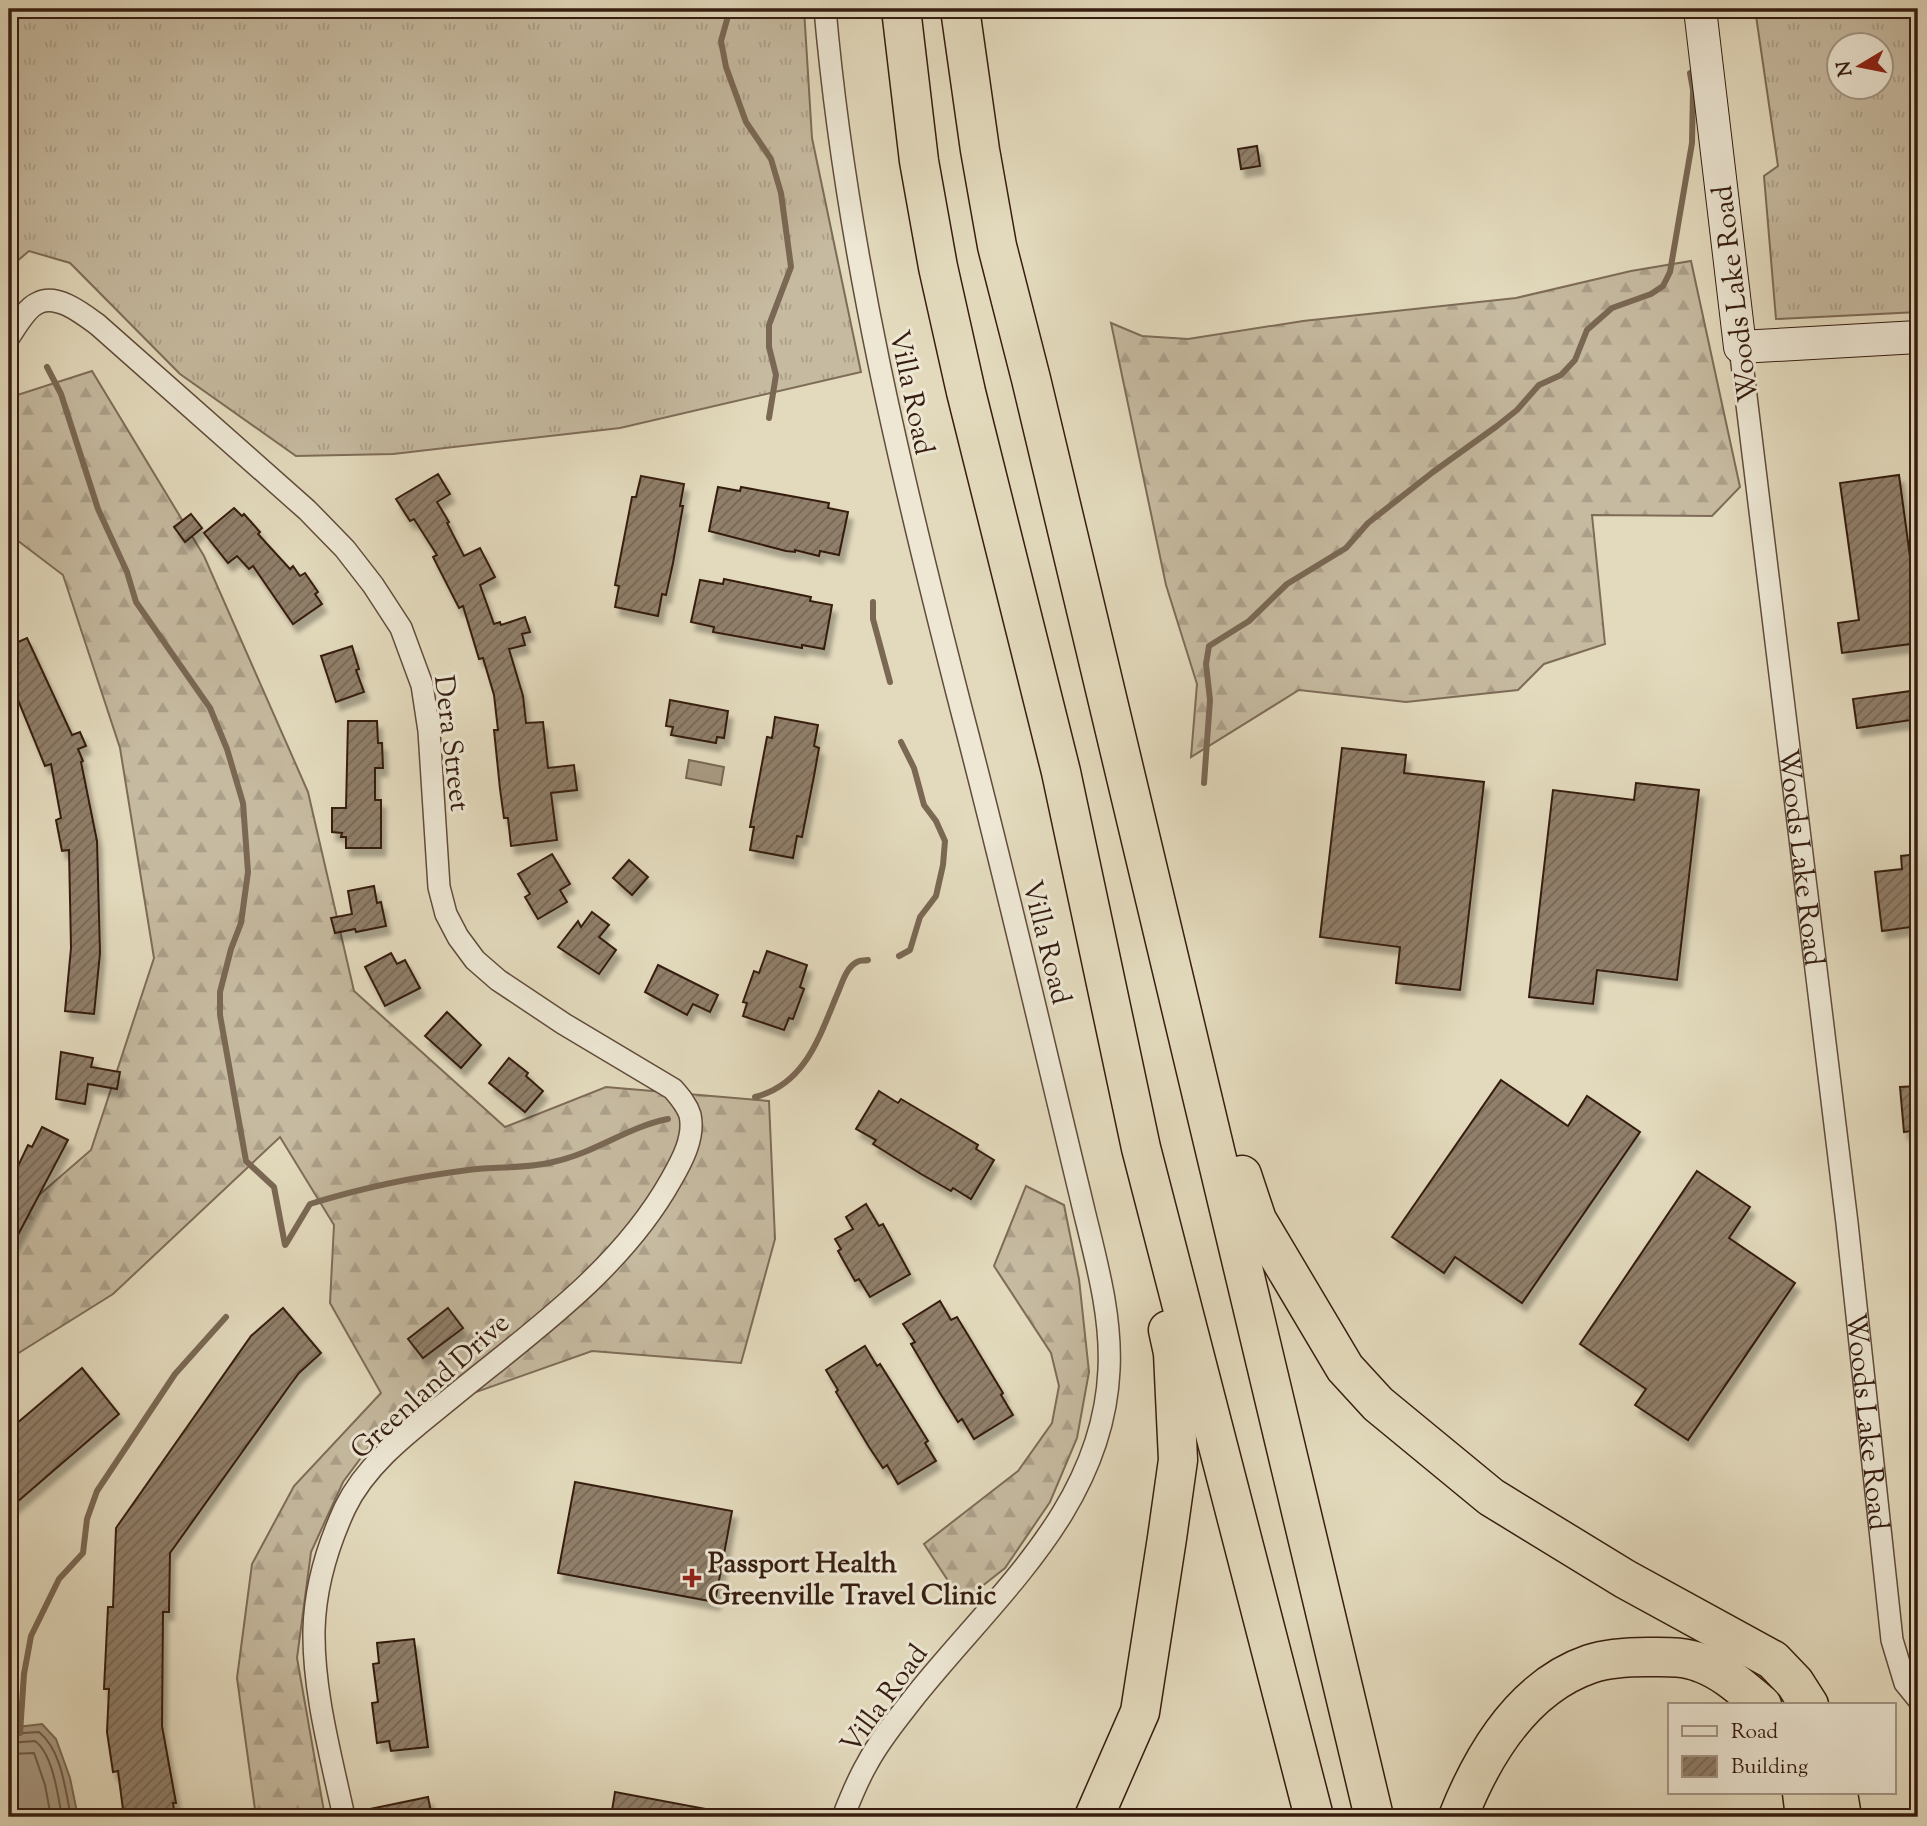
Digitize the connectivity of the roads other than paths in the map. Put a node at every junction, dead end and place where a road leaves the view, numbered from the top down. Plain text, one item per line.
1 (825, 9) edge
2 (901, 9) edge
3 (960, 9) edge
4 (1700, 9) edge
5 (9, 337) edge
6 (1918, 337) edge
7 (1740, 347) junction
8 (1175, 986) junction
9 (673, 1089) joint
10 (1141, 1148) junction
11 (1918, 1699) edge
12 (1759, 1703) edge
13 (1808, 1703) edge
14 (1802, 1794) edge
15 (1838, 1794) edge
16 (344, 1817) edge
17 (844, 1817) edge
18 (1094, 1817) edge
19 (1314, 1817) edge
20 (1374, 1817) edge
21 (1458, 1817) edge
22 (1805, 1817) edge
23 (1842, 1817) edge

1 - 17 street, Villa Road
2 - 10 highway
3 - 8 highway
4 - 7 street, Woods Lake Road
5 - 9 street, Dera Street
6 - 7 street
7 - 11 street, Woods Lake Road
8 - 13 highway
8 - 20 highway
9 - 16 street, Greenland Drive
10 - 18 highway
10 - 19 highway
12 - 21 highway
14 - 22 highway
15 - 23 highway

